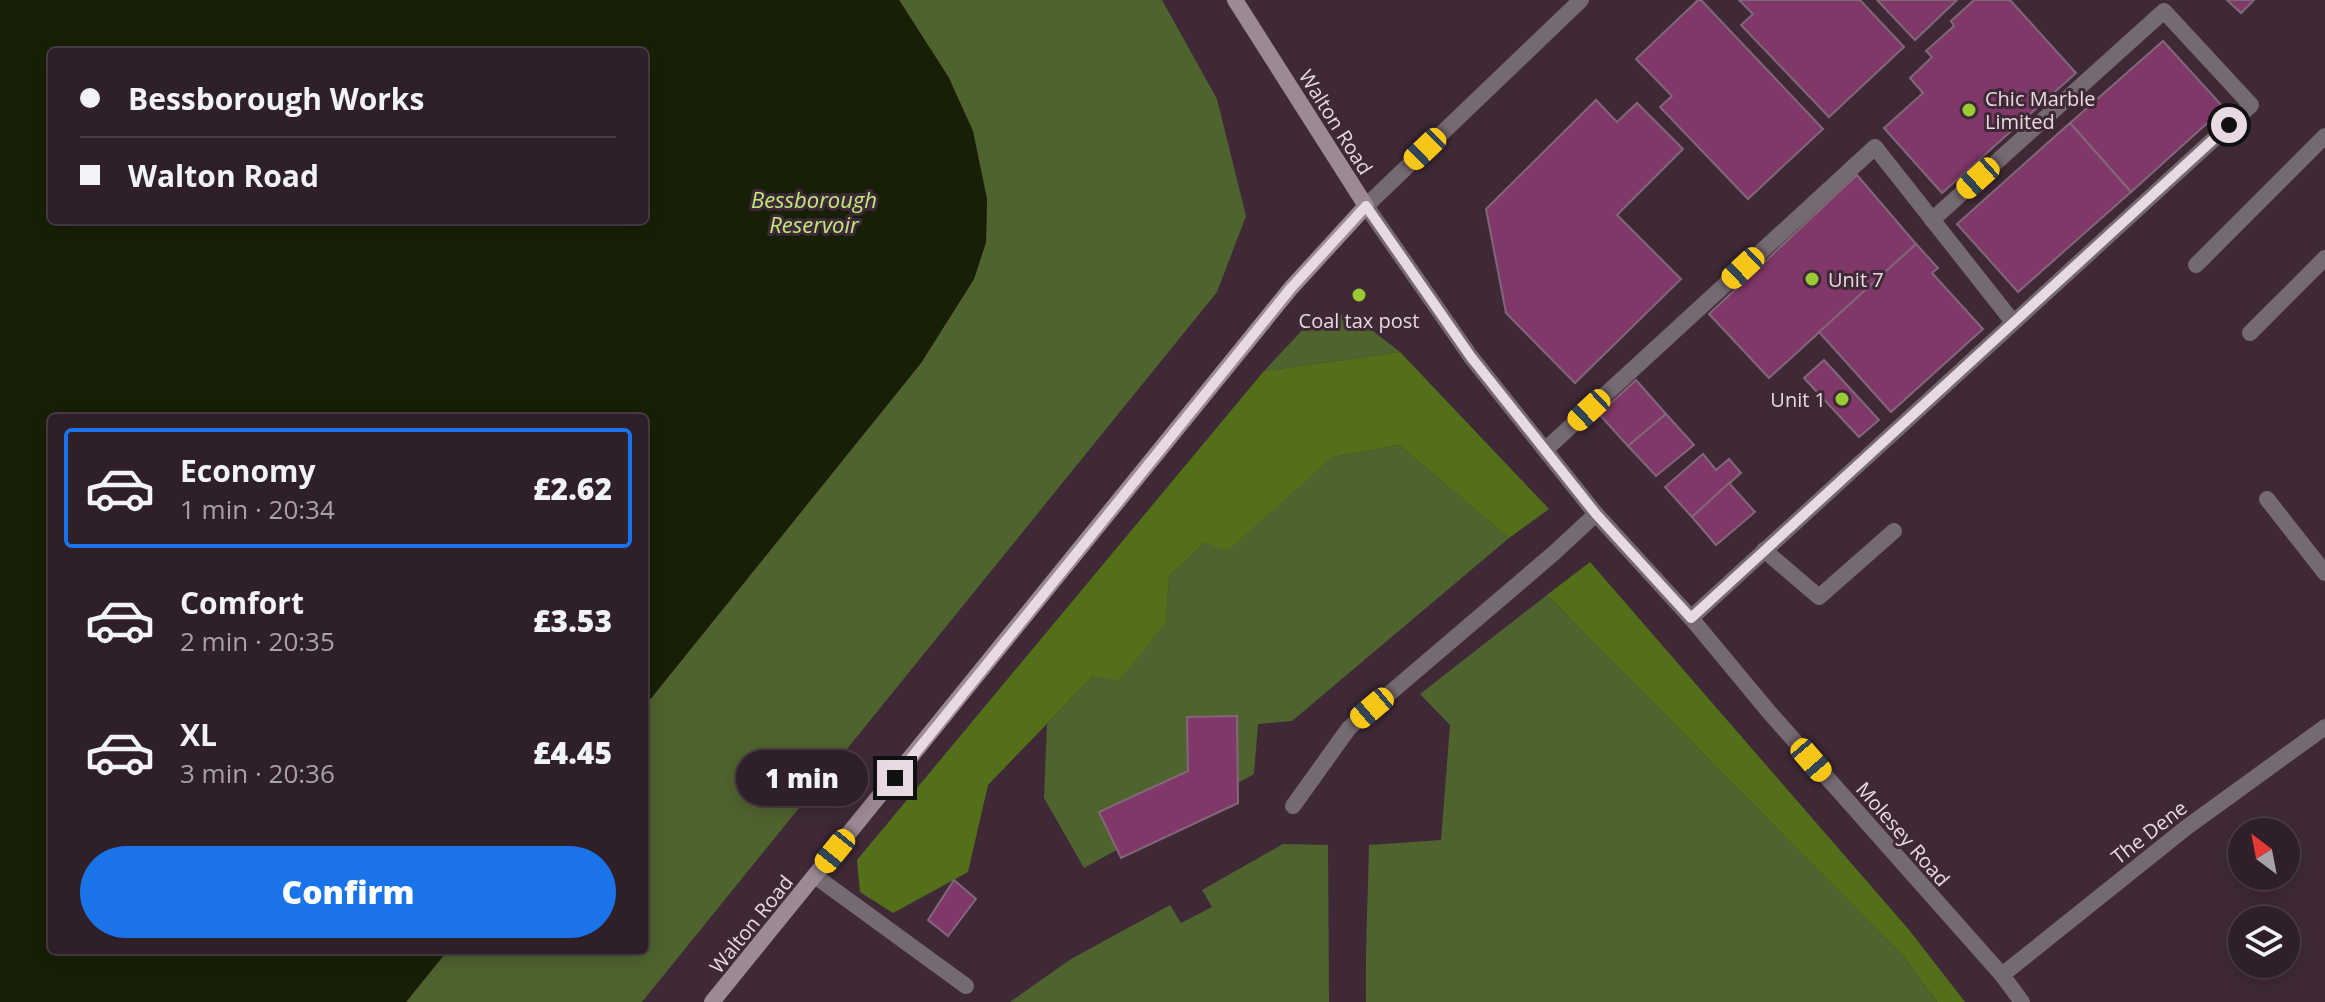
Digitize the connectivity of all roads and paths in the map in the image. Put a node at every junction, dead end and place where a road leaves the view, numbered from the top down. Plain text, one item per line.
1 (1235, 0) edge
2 (1581, 0) edge
3 (2325, 136) edge
4 (1366, 206) junction
5 (1932, 220) junction
6 (2325, 258) edge
7 (2196, 265) dead end
8 (2013, 322) junction
9 (2250, 333) dead end
10 (1545, 450) junction
11 (2267, 499) dead end
12 (1596, 514) junction
13 (1894, 531) dead end
14 (1764, 550) junction
15 (2325, 573) edge
16 (1691, 618) junction
17 (2325, 727) edge
18 (1293, 806) dead end
19 (815, 876) junction
20 (2002, 975) junction
21 (966, 986) dead end
22 (712, 1002) edge
23 (2022, 1002) edge

1 - 4 main road, Walton Road
2 - 4 street
3 - 7 street
4 - 10 street, Molesey Road
4 - 19 main road, Walton Road
5 - 8 street
5 - 8 street
5 - 10 street
6 - 9 street
8 - 14 street
10 - 12 street, Molesey Road
11 - 15 street
12 - 16 street, Molesey Road
12 - 18 street
13 - 14 street
14 - 16 street
16 - 20 street, Molesey Road
17 - 20 street, The Dene
19 - 21 street
19 - 22 main road, Walton Road
20 - 23 street, Molesey Road

